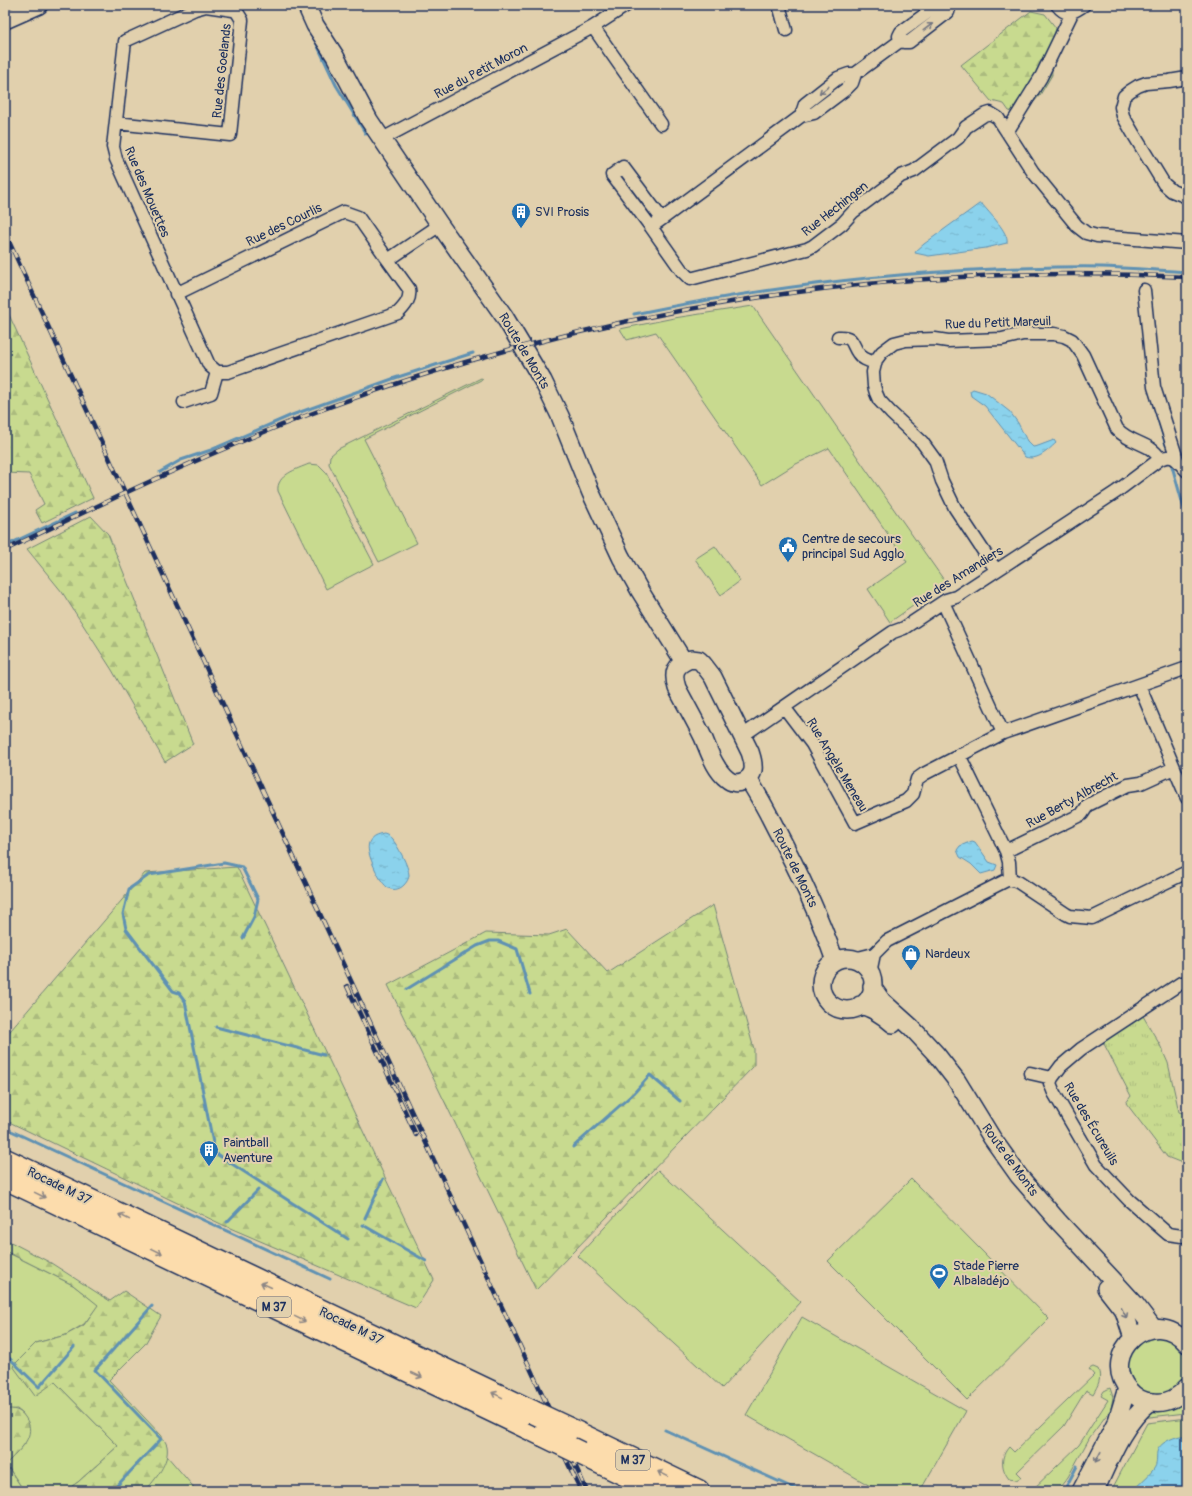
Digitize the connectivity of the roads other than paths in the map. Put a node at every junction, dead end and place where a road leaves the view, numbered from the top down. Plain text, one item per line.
1 (39, 5) edge
2 (306, 5) edge
3 (318, 5) edge
4 (626, 5) edge
5 (779, 5) edge
6 (938, 5) edge
7 (950, 5) edge
8 (1057, 5) edge
9 (1084, 5) edge
10 (195, 7) edge
11 (1072, 13) junction
12 (5, 20) edge
13 (593, 27) junction
14 (786, 30) dead end
15 (900, 41) junction
16 (334, 56) junction
17 (1187, 78) edge
18 (116, 123) junction
19 (661, 124) dead end
20 (1007, 132) junction
21 (382, 139) junction
22 (1187, 197) edge
23 (662, 219) junction
24 (440, 226) junction
25 (651, 227) junction
26 (1187, 243) edge
27 (388, 260) junction
28 (1144, 290) dead end
29 (176, 294) junction
30 (838, 337) dead end
31 (875, 363) junction
32 (217, 372) junction
33 (184, 402) dead end
34 (1160, 459) junction
35 (1177, 459) junction
36 (1187, 471) edge
37 (996, 570) junction
38 (943, 602) junction
39 (684, 662) junction
40 (1187, 668) edge
41 (1139, 685) junction
42 (784, 707) junction
43 (1003, 733) junction
44 (742, 736) junction
45 (959, 755) junction
46 (1174, 768) junction
47 (748, 779) junction
48 (1187, 798) edge
49 (1006, 851) junction
50 (1187, 872) edge
51 (1010, 879) junction
52 (874, 954) junction
53 (854, 959) junction
54 (835, 961) junction
55 (871, 980) junction
56 (1187, 983) edge
57 (860, 1006) junction
58 (1030, 1073) dead end
59 (1052, 1078) junction
60 (5, 1160) edge
61 (5, 1178) edge
62 (1187, 1234) edge
63 (1154, 1329) junction
64 (1133, 1338) junction
65 (1185, 1339) edge
66 (1127, 1388) junction
67 (1183, 1396) edge
68 (1150, 1402) junction
69 (660, 1491) edge
70 (698, 1491) edge
71 (1081, 1491) edge
72 (1095, 1491) edge

1 - 12 main road
2 - 16 main road, Route de Monts
3 - 16 main road, Route de Monts
4 - 13 street, Rue du Petit Moron
5 - 14 street
6 - 15 street
15 -> 7 street
8 - 11 street
9 - 11 street
10 - 18 street, Rue des Mouettes
10 - 18 street, Rue des Goelands
11 - 20 street
13 - 19 street
13 - 21 street, Rue du Petit Moron
15 - 23 street
16 - 21 main road, Route de Monts
17 - 22 street
18 - 29 street, Rue des Mouettes
20 - 25 street, Rue Hechingen
20 - 26 street
21 - 24 main road, Route de Monts
23 - 25 street
23 - 25 street, Rue Hechingen
24 - 27 street
24 - 39 main road, Route de Monts
27 - 29 street, Rue des Courlis
27 - 32 street
28 - 35 street
29 - 32 street, Rue des Mouettes
30 - 31 street
31 - 34 street, Rue du Petit Mareuil
31 - 37 street
32 - 33 street
34 - 35 street
34 - 37 street, Rue des Amandiers
35 - 36 street
37 - 38 street, Rue des Amandiers
38 - 42 street, Rue des Amandiers
38 - 43 street
39 - 44 main road
39 - 47 main road
40 - 41 street
41 - 43 street
41 - 46 street
42 - 44 street, Rue des Amandiers
42 - 45 street, Rue Angèle Meneau
43 - 45 street
44 - 47 main road
45 - 49 street
46 - 48 street
46 - 49 street, Rue Berty Albrecht
47 - 54 main road, Route de Monts
49 - 51 street
50 - 51 street
51 - 52 street
52 - 53 street
52 - 55 street
53 - 54 main road
53 - 55 main road
54 - 57 main road
55 - 57 main road
55 - 63 main road, Route de Monts
56 - 59 street, Rue des Écureuils
57 -> 64 main road, Route de Monts
58 - 59 street, Rue des Écureuils
59 - 62 street, Rue des Écureuils
70 -> 60 highway, Rocade M 37 / M 37, bridge
61 -> 69 highway, Rocade M 37 / M 37, bridge
63 - 64 main road
63 - 65 main road
64 - 66 main road
66 - 68 main road
66 -> 71 main road
67 - 68 main road
68 - 72 main road

